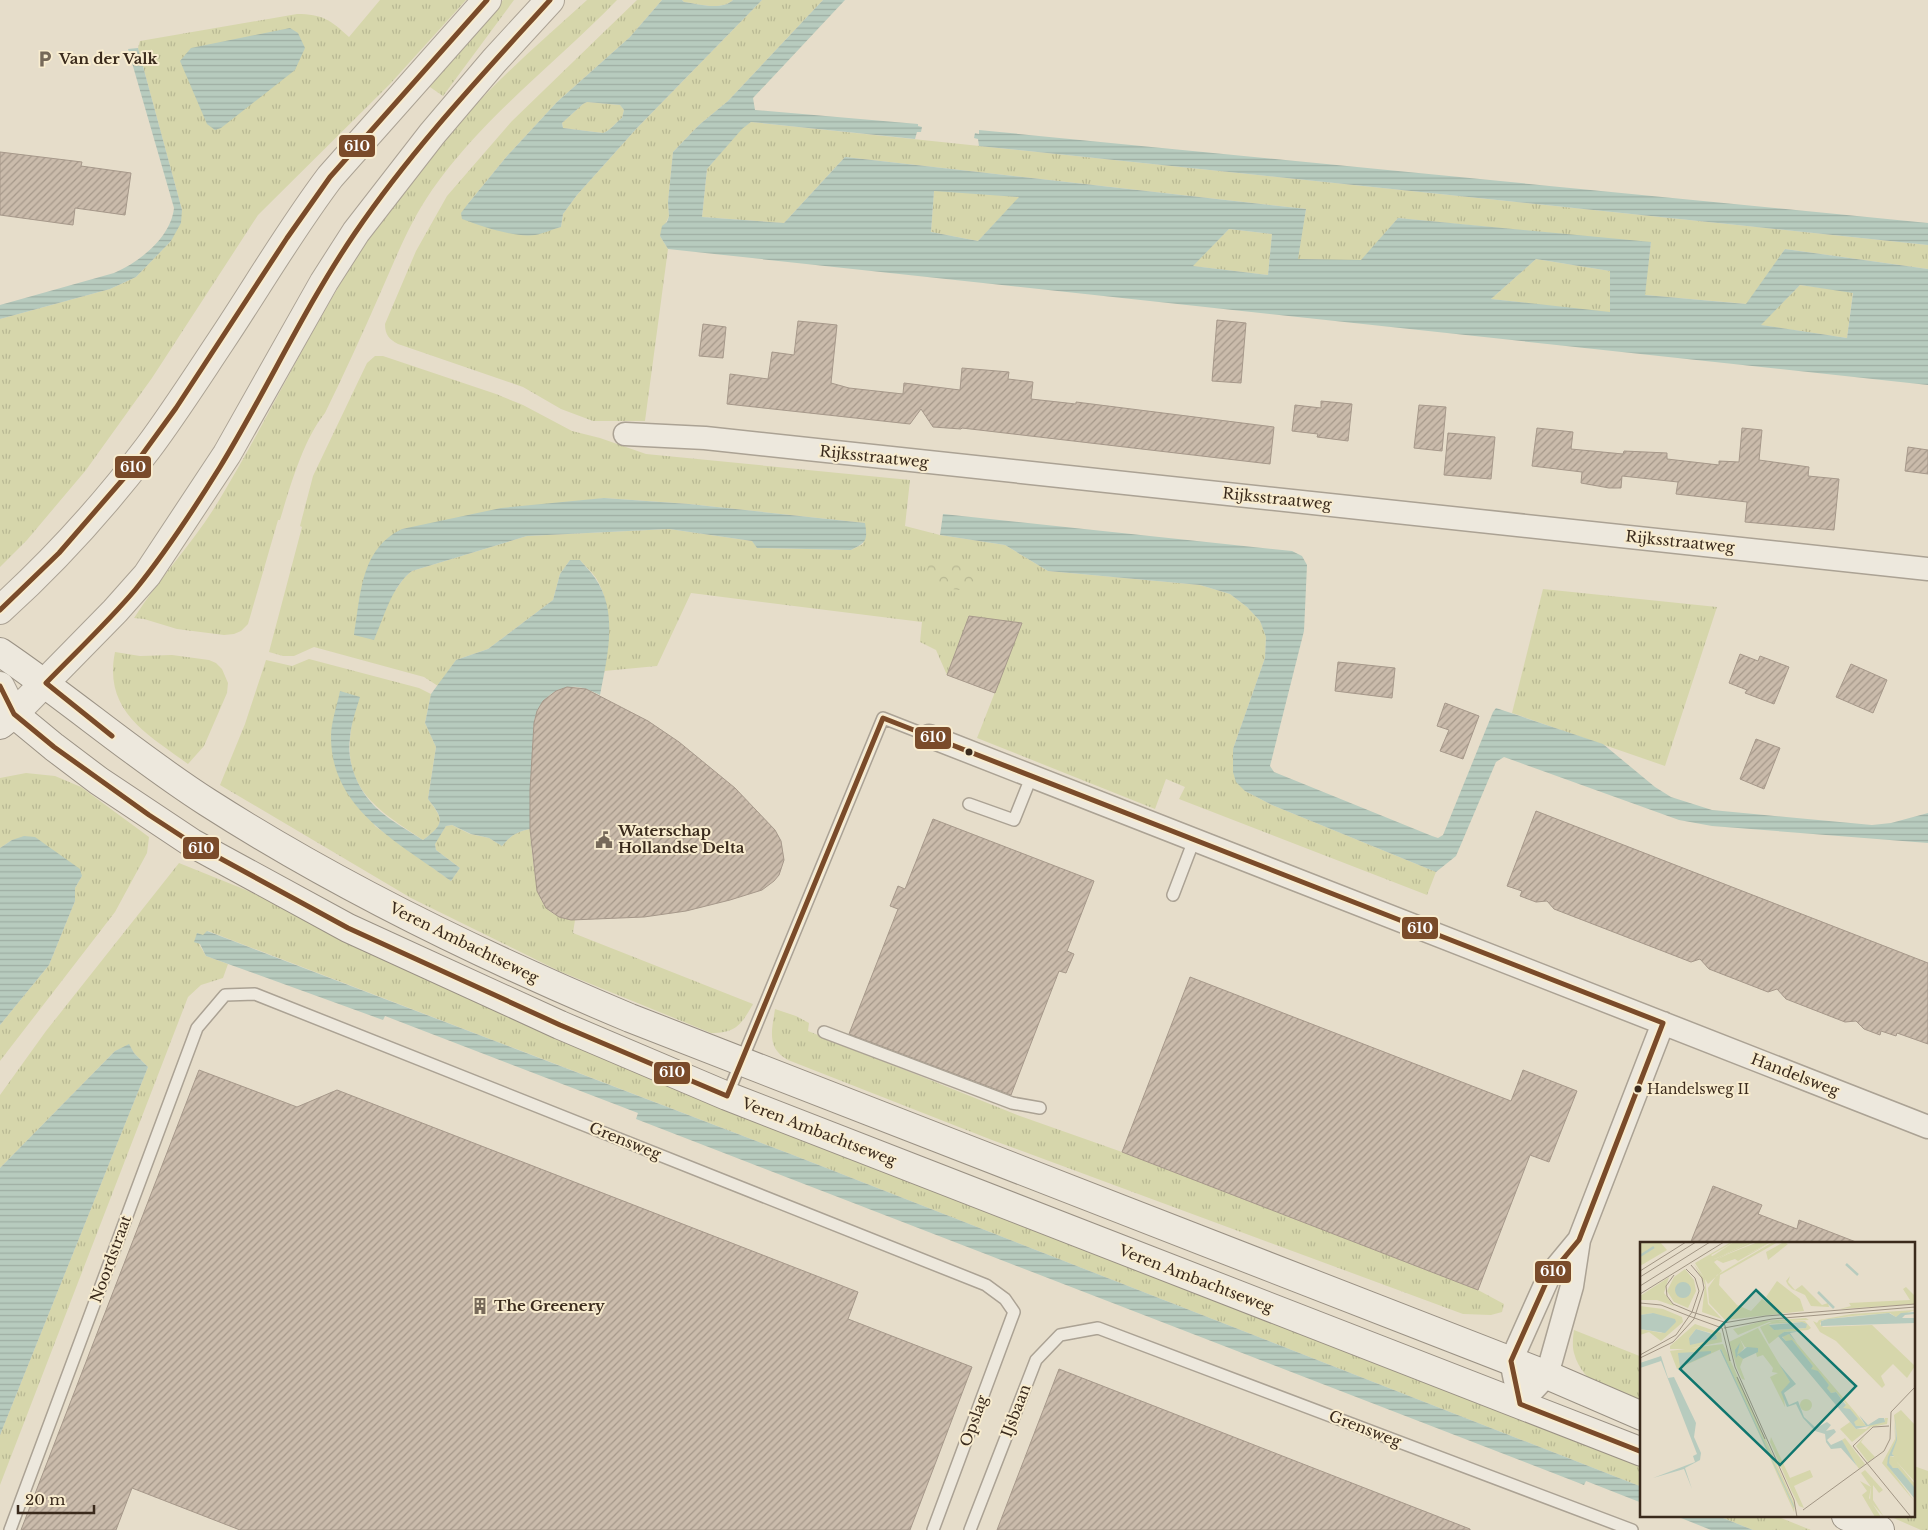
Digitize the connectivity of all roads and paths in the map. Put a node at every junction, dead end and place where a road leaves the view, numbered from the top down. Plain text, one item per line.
1 (487, 0) edge
2 (550, 0) edge
3 (625, 434) dead end
4 (1928, 569) edge
5 (0, 610) edge
6 (0, 652) edge
7 (46, 683) junction
8 (0, 686) edge
9 (7, 719) edge
10 (929, 736) joint
11 (1032, 775) junction
12 (969, 804) dead end
13 (1194, 840) junction
14 (1173, 895) dead end
15 (225, 995) joint
16 (1663, 1023) junction
17 (824, 1032) dead end
18 (741, 1061) junction
19 (727, 1096) junction
20 (1040, 1108) dead end
21 (1928, 1126) edge
22 (1579, 1240) junction
23 (1014, 1312) joint
24 (1098, 1328) joint
25 (1511, 1361) junction
26 (1547, 1375) junction
27 (1520, 1404) junction
28 (1640, 1415) edge
29 (1640, 1451) edge
30 (1851, 1518) edge
31 (10, 1530) edge
32 (934, 1530) edge
33 (970, 1530) edge
34 (1632, 1530) edge
35 (1880, 1530) edge

1 - 5 main road
2 - 7 main road
3 - 4 street, Rijksstraatweg
6 - 7 main road, Veren Ambachtseweg
7 - 9 main road
7 - 18 main road, Veren Ambachtseweg
8 - 9 main road, Veren Ambachtseweg
9 - 19 main road, Veren Ambachtseweg
10 - 11 street, Handelsweg
10 - 18 lane
11 - 12 lane
11 - 13 street, Handelsweg
13 - 14 lane
13 - 16 street, Handelsweg
15 - 23 lane, Grensweg
15 - 31 lane, Noordstraat
16 - 21 street, Handelsweg
16 - 22 street
17 - 20 lane
18 - 19 lane
18 - 25 main road, Veren Ambachtseweg
19 - 27 main road, Veren Ambachtseweg
22 - 25 street
22 - 26 street
23 - 32 lane, Opslag
24 - 33 lane, IJsbaan
24 - 34 lane, Grensweg
25 - 26 main road, Veren Ambachtseweg
25 - 27 street
26 - 27 street
26 - 28 main road, Veren Ambachtseweg
27 - 29 main road, Veren Ambachtseweg
30 - 35 main road

